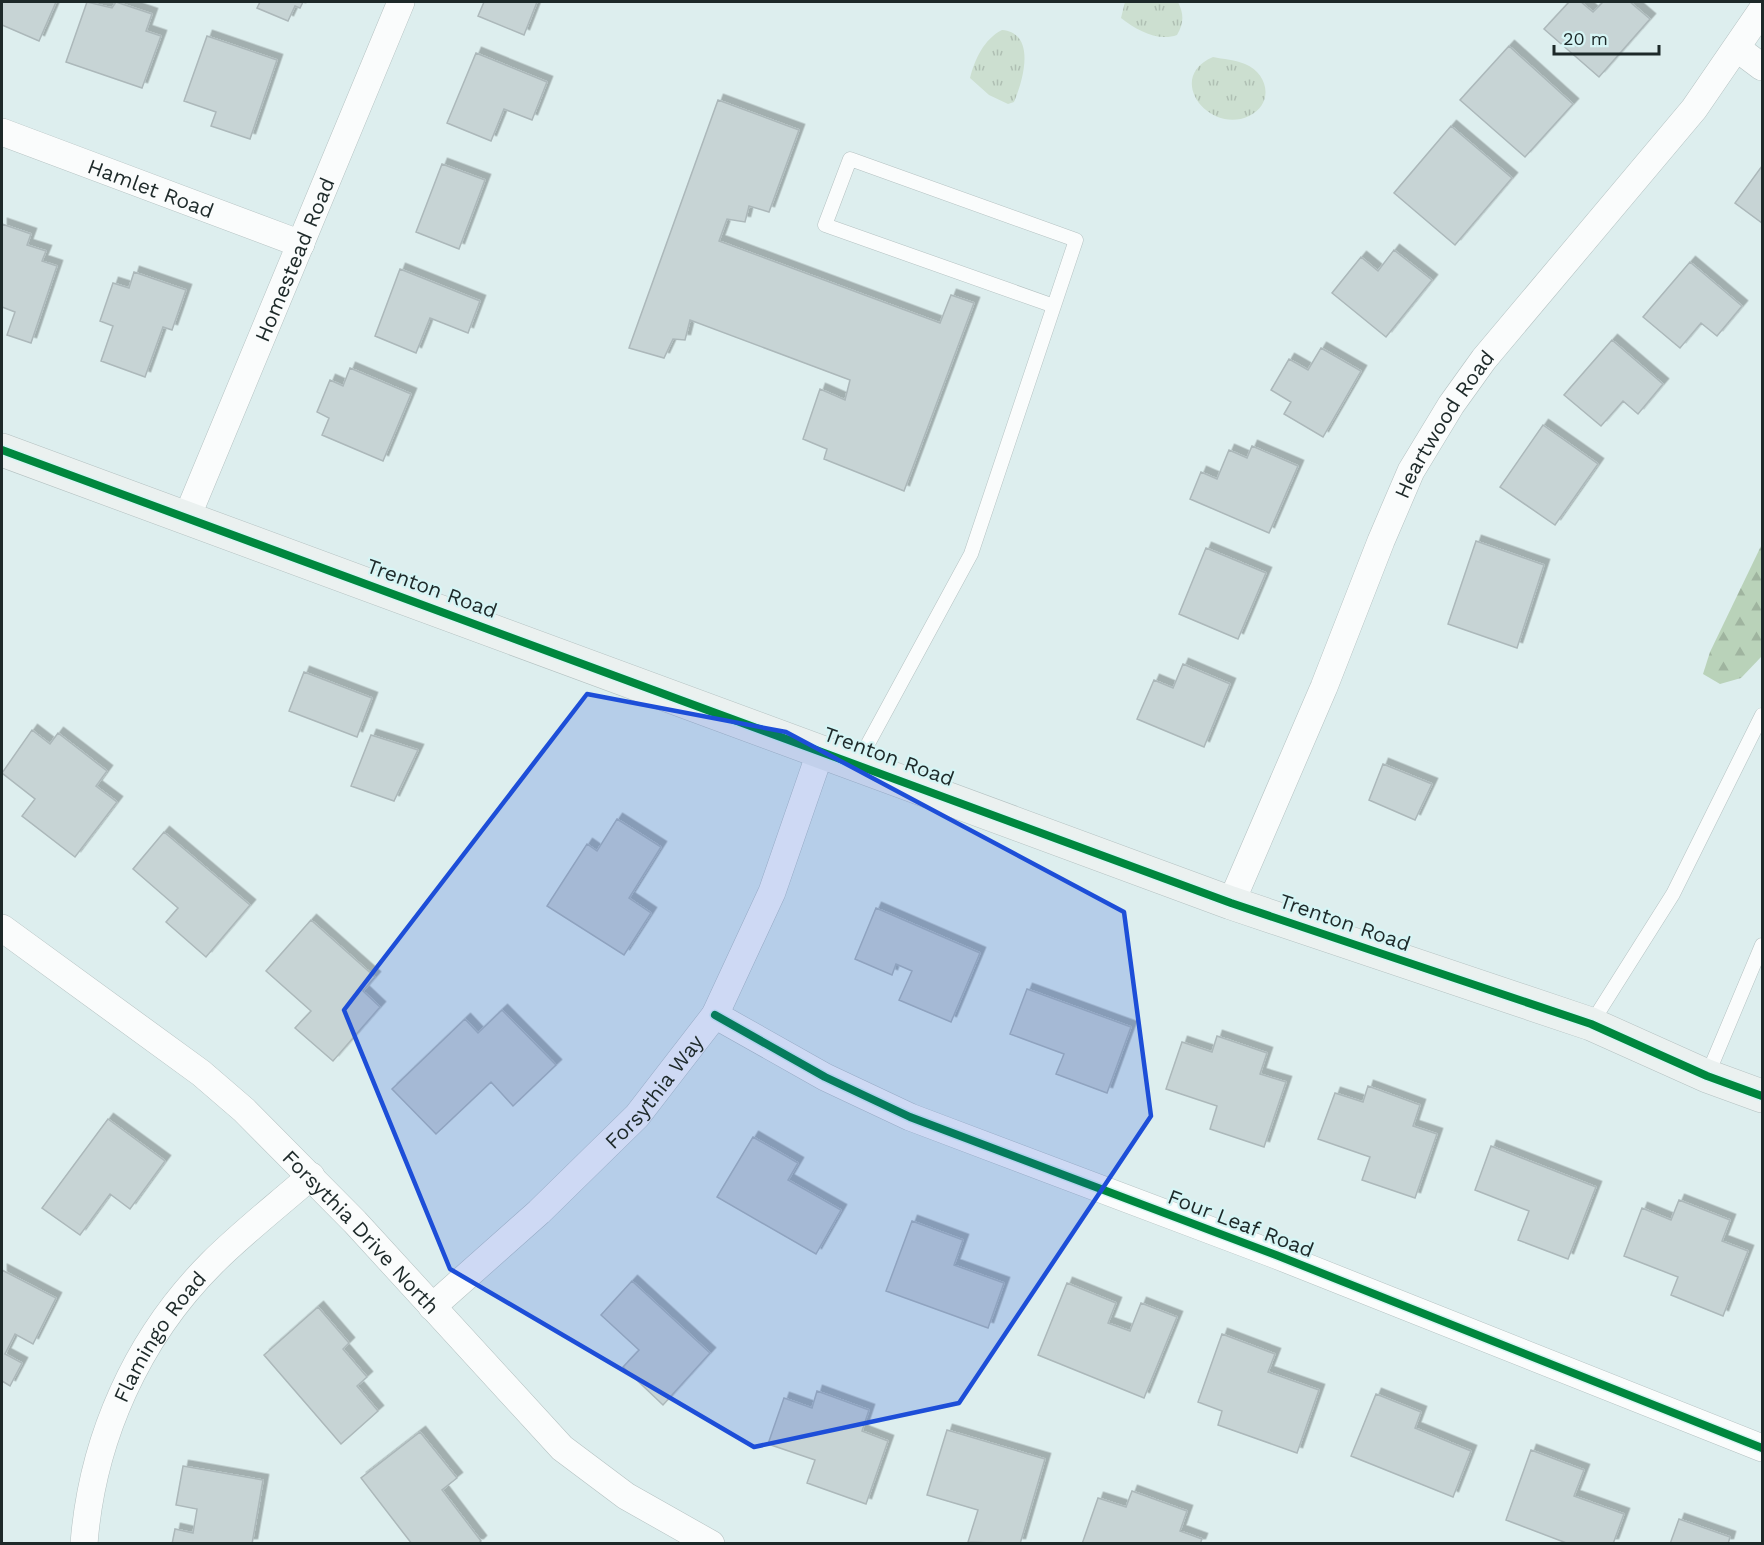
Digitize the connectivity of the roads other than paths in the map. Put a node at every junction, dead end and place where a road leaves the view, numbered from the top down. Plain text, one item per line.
1 (401, 2) edge
2 (1762, 10) edge
3 (1738, 49) junction
4 (1762, 67) edge
5 (2, 132) edge
6 (301, 244) junction
7 (1054, 306) junction
8 (2, 450) edge
9 (187, 517) junction
10 (1762, 715) edge
11 (821, 750) junction
12 (857, 764) junction
13 (1231, 903) junction
14 (2, 928) edge
15 (1762, 945) edge
16 (715, 1015) junction
17 (1591, 1024) junction
18 (1707, 1076) junction
19 (1762, 1096) edge
20 (311, 1176) junction
21 (432, 1307) junction
22 (1762, 1448) edge
23 (84, 1544) edge
24 (711, 1544) edge

1 - 6 street, Homestead Road
2 - 3 street, Heartwood Road
3 - 4 street
3 - 13 street, Heartwood Road
5 - 6 street, Hamlet Road
6 - 9 street, Homestead Road
7 - 7 lane
7 - 12 lane
8 - 9 main road, Trenton Road
9 - 11 main road, Trenton Road
10 - 17 lane
11 - 12 main road, Trenton Road
11 - 16 street, Forsythia Way
12 - 13 main road, Trenton Road
13 - 17 main road, Trenton Road
14 - 20 street, Forsythia Drive North
15 - 18 lane
16 - 21 street, Forsythia Way
16 - 22 street, Four Leaf Road
17 - 18 main road, Trenton Road
18 - 19 main road, Trenton Road
20 - 21 street, Forsythia Drive North
20 - 23 street, Flamingo Road
21 - 24 street, Forsythia Drive North

